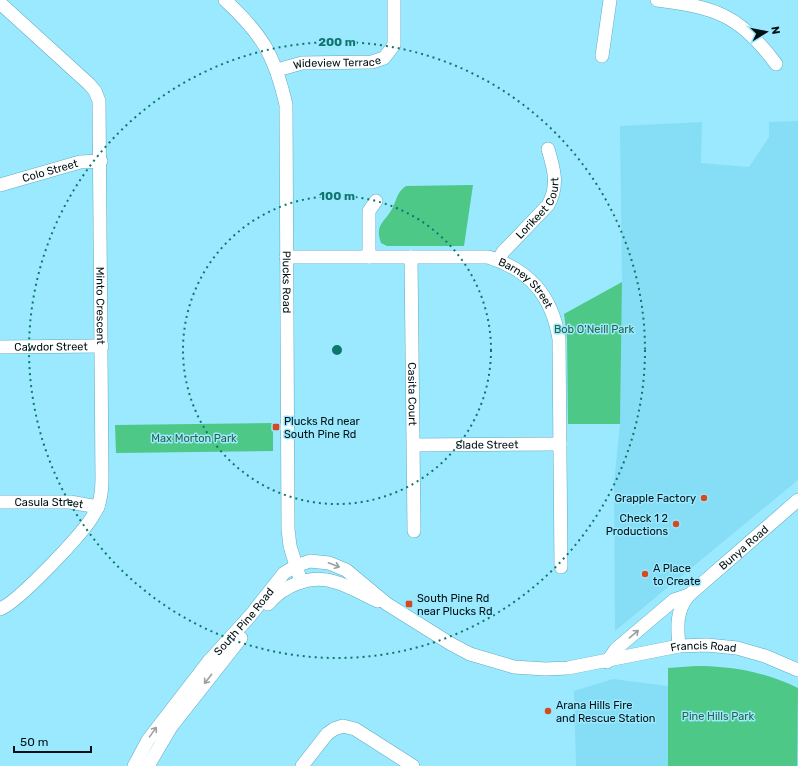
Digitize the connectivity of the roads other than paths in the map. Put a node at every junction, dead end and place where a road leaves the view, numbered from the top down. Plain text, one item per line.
1 (225, 0) edge
2 (394, 0) edge
3 (610, 0) edge
4 (657, 0) edge
5 (0, 3) edge
6 (602, 56) dead end
7 (776, 64) dead end
8 (277, 70) junction
9 (548, 149) dead end
10 (101, 161) junction
11 (0, 185) edge
12 (376, 201) dead end
13 (369, 257) junction
14 (411, 257) junction
15 (286, 258) junction
16 (498, 260) junction
17 (0, 346) edge
18 (102, 346) junction
19 (560, 444) junction
20 (414, 445) junction
21 (798, 500) edge
22 (0, 502) edge
23 (98, 507) junction
24 (414, 531) dead end
25 (296, 566) junction
26 (561, 567) dead end
27 (302, 582) junction
28 (689, 595) junction
29 (387, 604) junction
30 (0, 609) edge
31 (679, 646) junction
32 (607, 662) junction
33 (798, 670) edge
34 (134, 766) edge
35 (148, 766) edge
36 (302, 766) edge
37 (413, 766) edge

1 - 8 street, Plucks Road
2 - 8 street, Wideview Terrace
3 - 6 street
4 - 7 street
5 - 10 street, Minto Crescent
8 - 15 street, Plucks Road
9 - 16 street, Lorikeet Court
10 - 11 street, Colo Street
10 - 18 street, Minto Crescent
12 - 13 street
13 - 14 street, Barney Street
13 - 15 street, Barney Street
14 - 16 street, Barney Street
14 - 20 street, Casita Court
15 - 25 street, Plucks Road
16 - 19 street, Barney Street
17 - 18 street, Cawdor Street
18 - 23 street, Minto Crescent
19 - 20 street, Slade Street
19 - 26 street, Barney Street
20 - 24 street, Casita Court
21 - 28 street, Bunya Road
22 - 23 street, Casula Street
23 - 30 street, Minto Crescent
25 - 27 street, Plucks Road
25 -> 29 street, South Pine Road
34 -> 25 street, South Pine Road
27 - 29 street, South Pine Road
27 -> 35 street, South Pine Road
28 - 31 street, Bunya Road
32 -> 28 street, Bunya Road
29 - 32 street, South Pine Road
31 - 32 street, Francis Road
31 - 33 street, Francis Road
36 - 37 street

